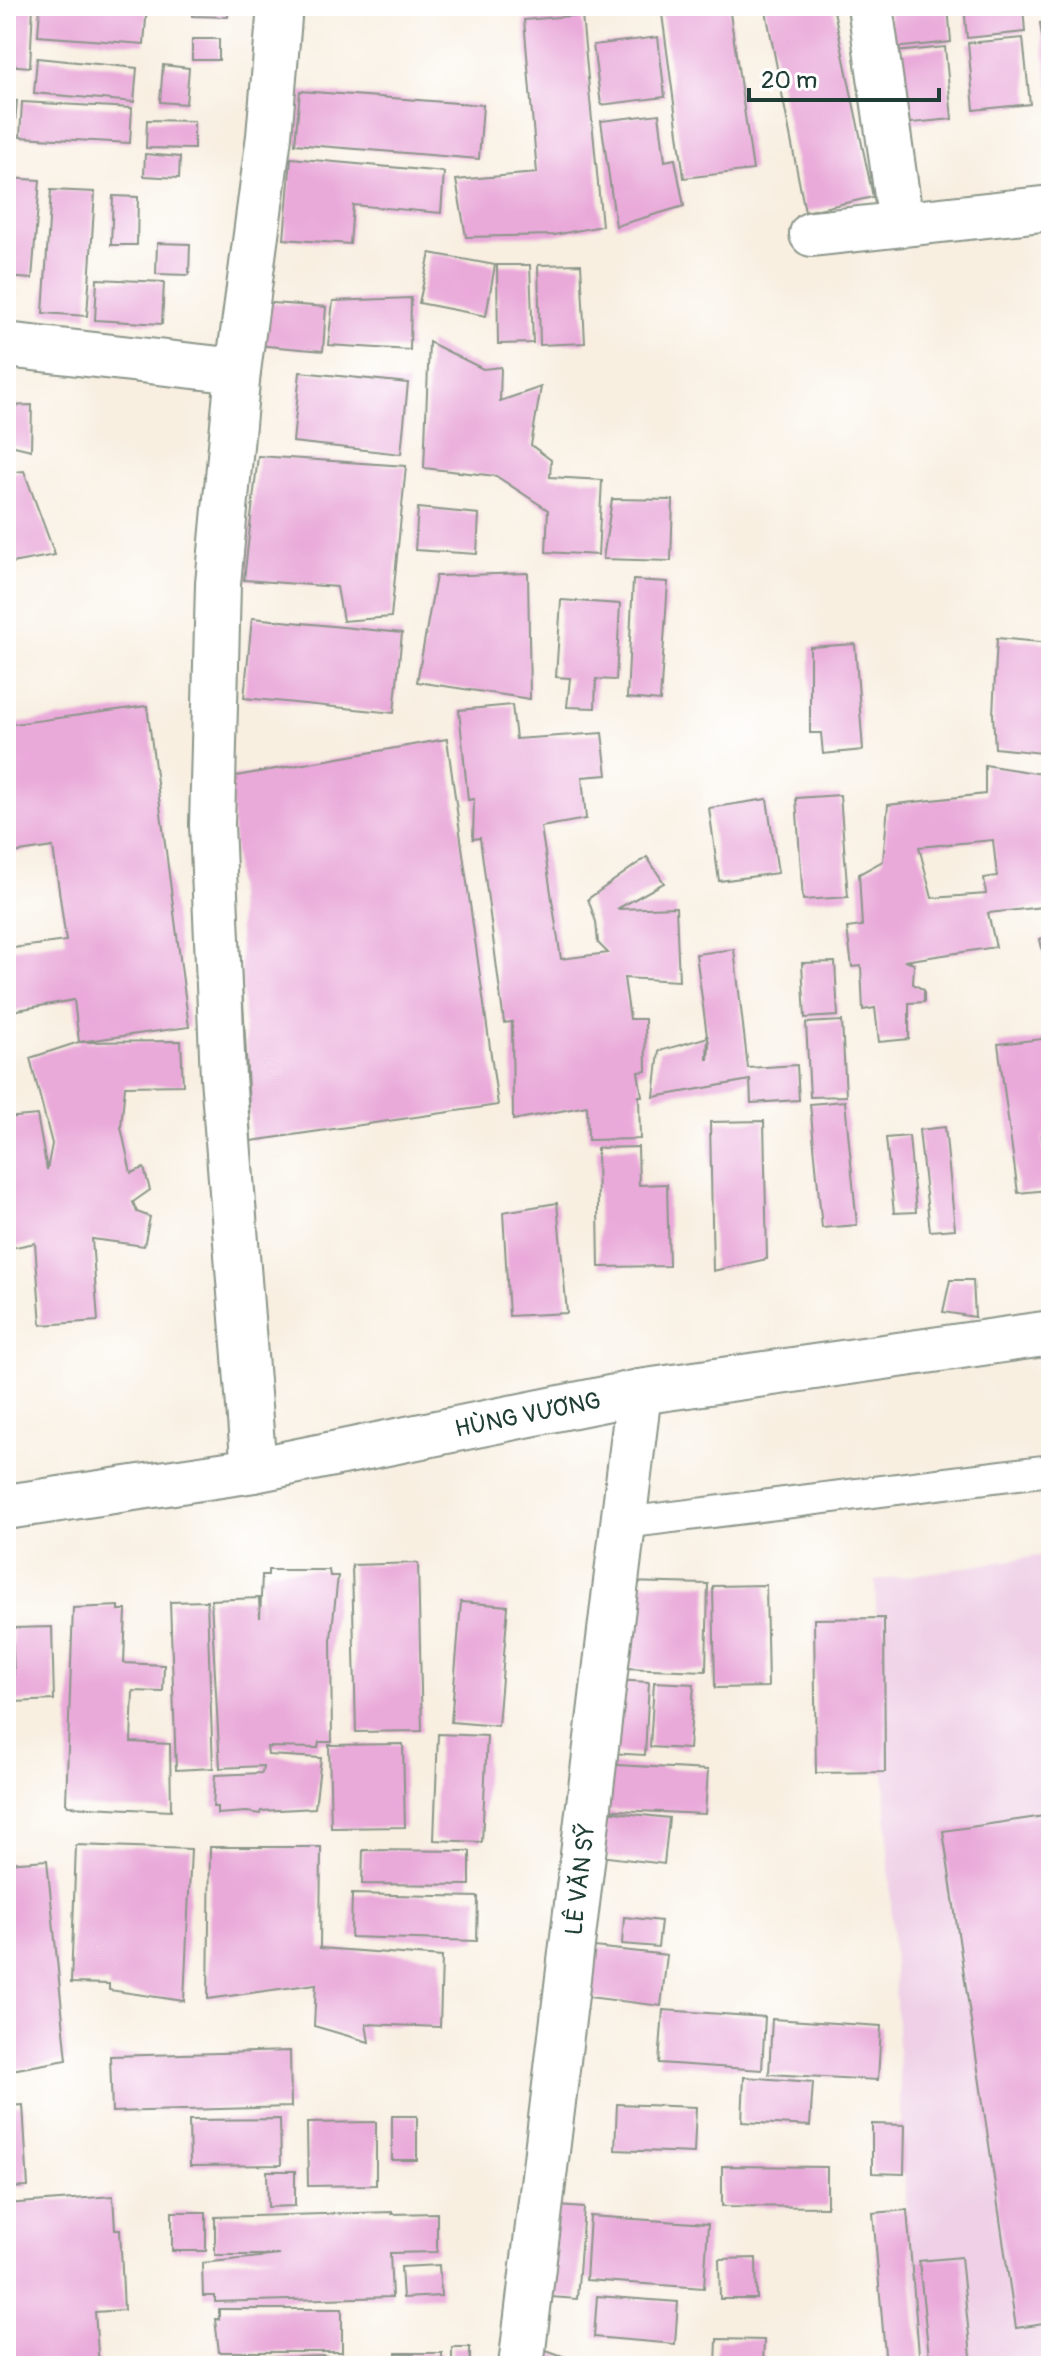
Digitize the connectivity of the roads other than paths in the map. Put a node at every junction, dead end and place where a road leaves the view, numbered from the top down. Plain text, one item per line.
1 (280, 6) edge
2 (870, 6) edge
3 (1051, 208) edge
4 (901, 224) junction
5 (812, 234) dead end
6 (6, 345) edge
7 (238, 371) junction
8 (1051, 1333) edge
9 (639, 1392) junction
10 (254, 1470) junction
11 (1051, 1470) edge
12 (6, 1507) edge
13 (624, 1523) junction
14 (521, 2366) edge

1 - 7 street
2 - 4 street
3 - 4 street
4 - 5 street
6 - 7 street
7 - 10 street
8 - 9 street, HÙNG VƯƠNG
9 - 10 street, HÙNG VƯƠNG
9 - 13 street, LÊ VĂN SỸ
10 - 12 street, HÙNG VƯƠNG
11 - 13 lane
13 - 14 street, LÊ VĂN SỸ

